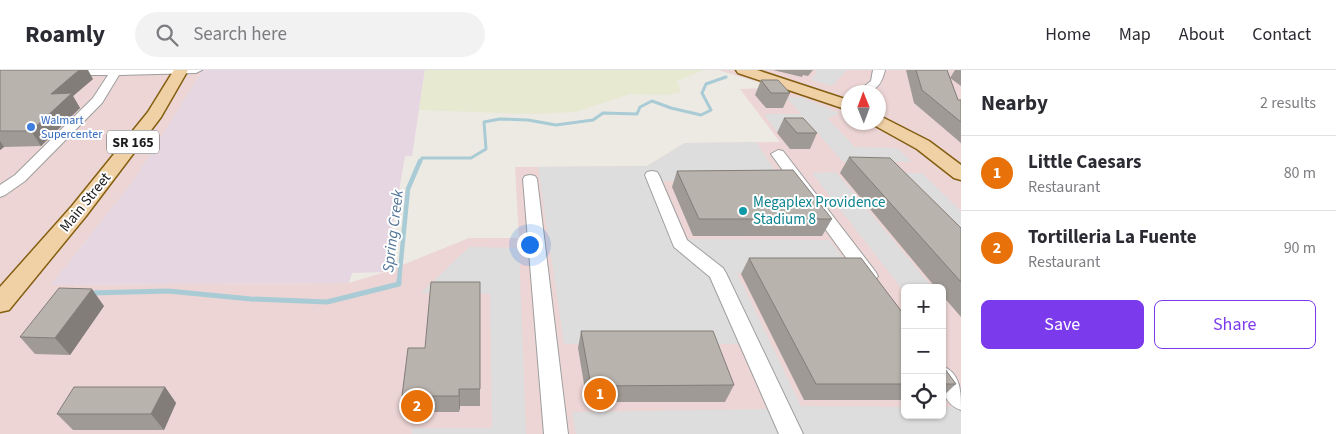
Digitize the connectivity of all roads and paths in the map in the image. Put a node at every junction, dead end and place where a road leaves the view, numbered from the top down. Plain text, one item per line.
1 (185, 70) edge
2 (743, 70) edge
3 (879, 70) edge
4 (115, 71) edge
5 (57, 72) edge
6 (872, 85) edge
7 (841, 103) edge
8 (886, 124) edge
9 (778, 154) dead end
10 (961, 174) edge
11 (652, 175) dead end
12 (530, 179) dead end
13 (0, 192) edge
14 (877, 287) edge
15 (0, 303) edge
16 (946, 380) edge
17 (961, 400) edge
18 (556, 434) edge
19 (791, 434) edge

1 - 4 street
1 - 15 main road, Main Street / SR 165
2 - 7 main road
3 - 6 street
4 - 5 street
4 - 13 street
8 - 10 main road
9 - 14 street
11 - 19 street
12 - 18 street
16 - 17 street

